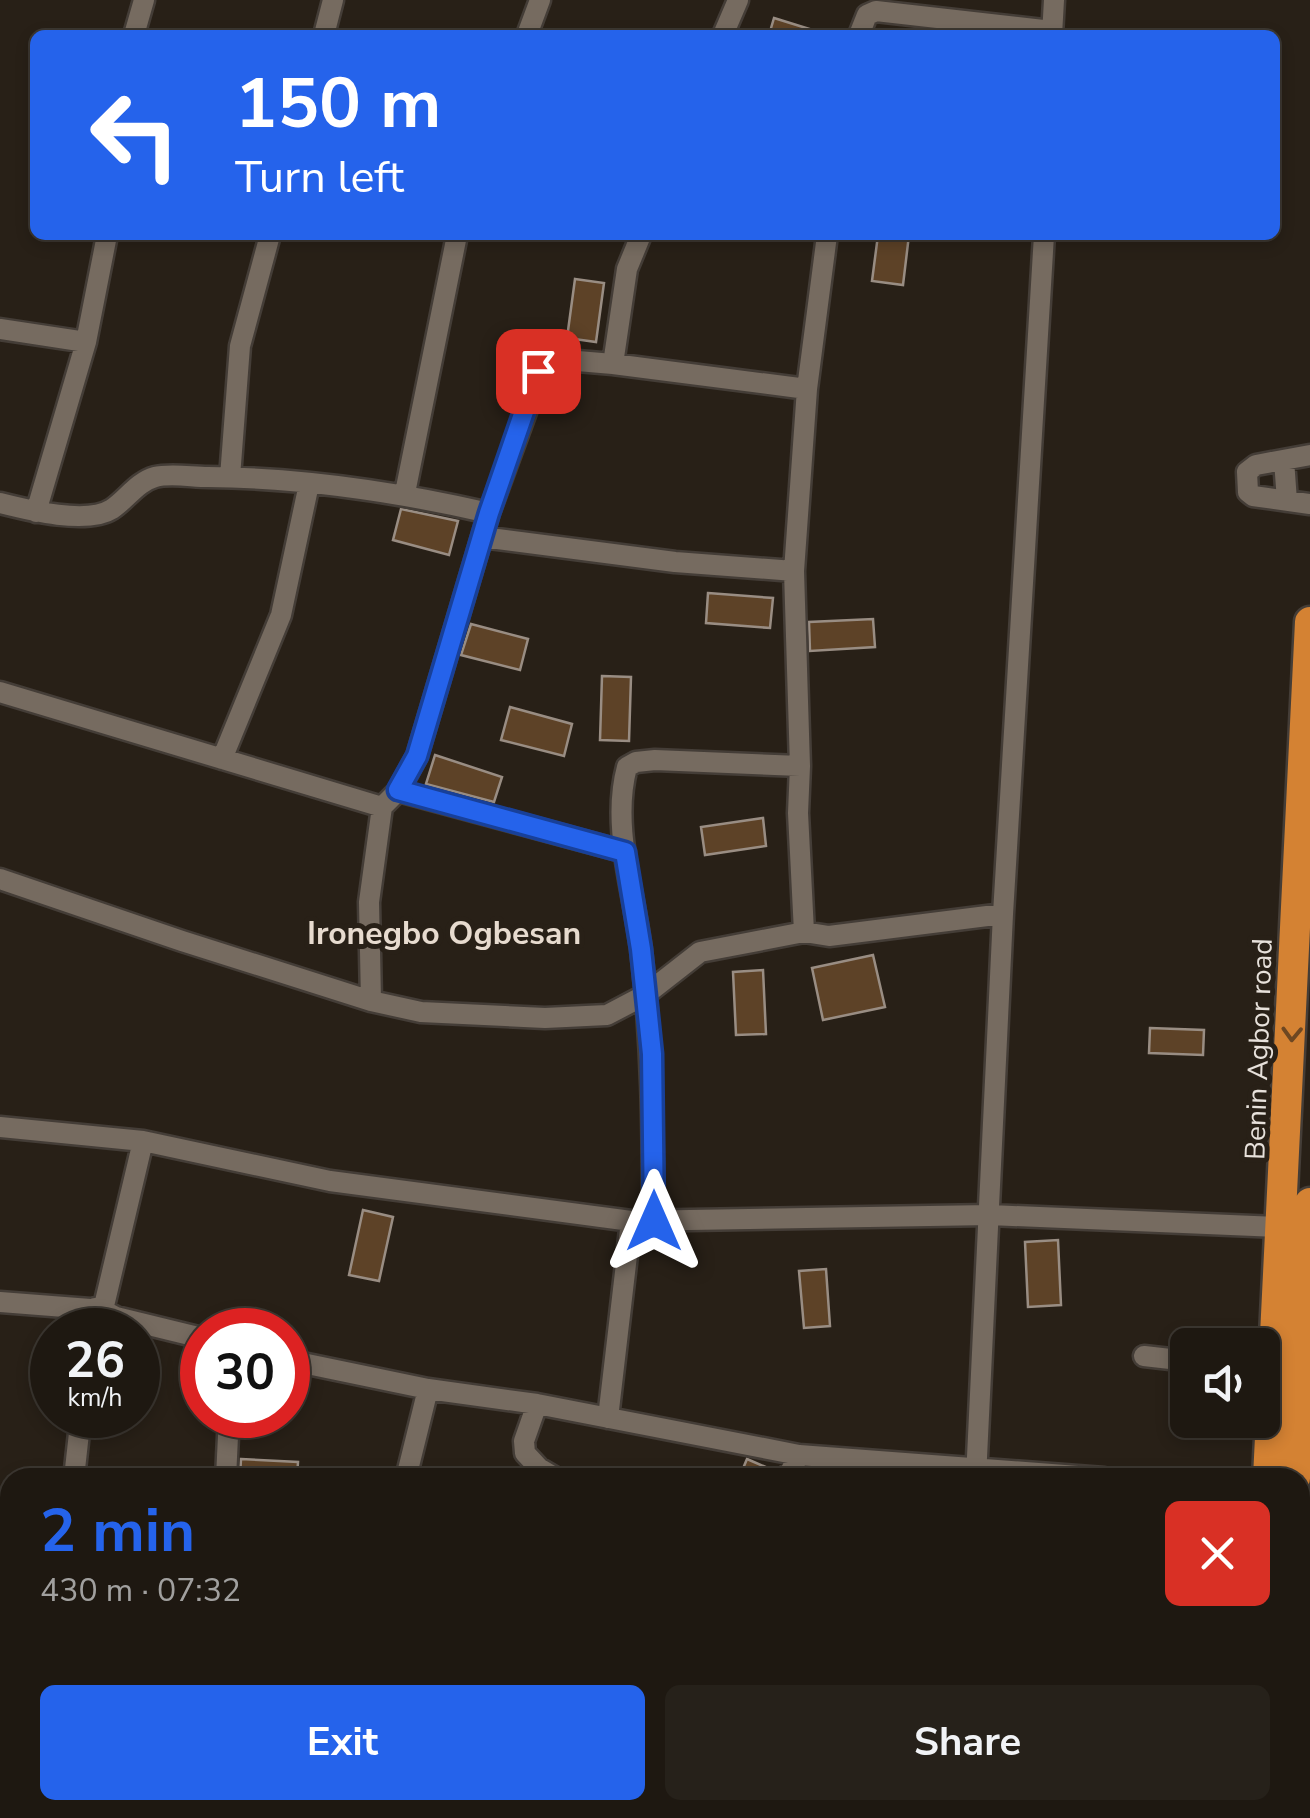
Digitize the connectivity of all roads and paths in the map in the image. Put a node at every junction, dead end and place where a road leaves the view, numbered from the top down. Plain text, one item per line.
1 (144, 0) edge
2 (334, 0) edge
3 (540, 0) edge
4 (738, 0) edge
5 (1054, 0) edge
6 (135, 30) edge
7 (325, 30) edge
8 (529, 30) edge
9 (726, 30) edge
10 (862, 30) edge
11 (1028, 30) edge
12 (1052, 30) edge
13 (106, 240) edge
14 (269, 240) edge
15 (456, 240) edge
16 (640, 240) edge
17 (825, 240) edge
18 (1044, 240) edge
19 (0, 329) edge
20 (86, 342) junction
21 (613, 364) junction
22 (808, 389) junction
23 (1310, 456) edge
24 (1284, 460) junction
25 (230, 477) junction
26 (309, 484) junction
27 (405, 493) junction
28 (1287, 501) junction
29 (0, 504) edge
30 (1310, 504) edge
31 (36, 512) junction
32 (489, 513) junction
33 (482, 537) junction
34 (794, 571) junction
35 (1310, 622) edge
36 (0, 692) edge
37 (222, 758) junction
38 (800, 766) junction
39 (398, 790) junction
40 (382, 806) junction
41 (625, 852) junction
42 (0, 879) edge
43 (1003, 914) junction
44 (804, 932) junction
45 (645, 995) junction
46 (371, 1001) junction
47 (0, 1126) edge
48 (142, 1142) junction
49 (1310, 1203) edge
50 (990, 1215) junction
51 (631, 1221) junction
52 (654, 1221) junction
53 (1280, 1227) junction
54 (0, 1302) edge
55 (85, 1308) edge
56 (99, 1308) edge
57 (1272, 1328) edge
58 (1144, 1356) dead end
59 (1170, 1359) edge
60 (310, 1365) edge
61 (428, 1389) junction
62 (537, 1404) junction
63 (608, 1418) junction
64 (78, 1438) edge
65 (227, 1438) edge
66 (1268, 1438) edge
67 (799, 1455) junction
68 (75, 1468) edge
69 (226, 1468) edge
70 (408, 1468) edge
71 (541, 1468) edge
72 (793, 1468) edge
73 (927, 1468) edge
74 (976, 1468) edge
75 (1268, 1468) edge
76 (1295, 1468) edge

1 - 6 street
2 - 7 street
3 - 8 street
4 - 9 street
5 - 12 street
10 - 11 street
13 - 20 street
14 - 25 street
15 - 27 street
16 - 21 street
17 - 22 street
18 - 43 street
19 - 20 street
20 - 31 street
21 - 22 street
21 - 32 street
22 - 34 street
23 - 24 street
24 - 28 street
24 - 28 street
25 - 26 street
25 - 31 street
26 - 27 street
26 - 37 street
27 - 32 street
28 - 30 street
29 - 31 street
32 - 33 street
33 - 34 street
33 - 39 street
34 - 38 street
35 -> 53 highway, Benin Agbor road
36 - 37 street
37 - 40 street
38 - 41 street
38 - 44 street
39 - 40 street
39 - 41 street
40 - 46 street
41 - 45 street
42 - 46 street
43 - 44 street
43 - 50 street
44 - 45 street
45 - 46 street
45 - 52 street
47 - 48 street
48 - 51 street
48 - 56 street
49 - 76 highway
50 - 52 street
50 - 53 street
50 - 74 street
51 - 52 street
51 - 63 street
53 - 57 highway, Benin Agbor road
54 - 55 street
58 - 59 street
60 - 61 street
61 - 62 street
61 - 70 street
62 - 63 street
62 - 71 street
63 - 67 street
64 - 68 street
65 - 69 street
66 - 75 highway, Benin Agbor road
67 - 72 street
67 - 73 street

